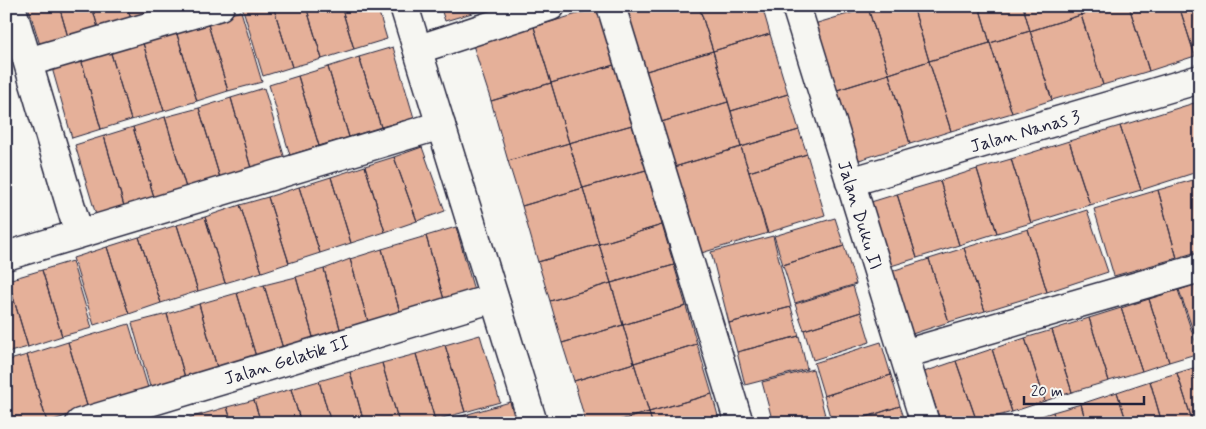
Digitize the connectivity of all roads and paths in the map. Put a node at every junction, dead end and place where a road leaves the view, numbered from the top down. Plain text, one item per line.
1 (11, 6) edge
2 (220, 6) edge
3 (404, 6) edge
4 (551, 6) edge
5 (611, 6) edge
6 (798, 7) edge
7 (418, 49) junction
8 (28, 62) junction
9 (1200, 79) edge
10 (440, 125) junction
11 (850, 182) junction
12 (79, 234) junction
13 (6, 256) edge
14 (1200, 268) edge
15 (494, 298) junction
16 (904, 354) junction
17 (80, 423) edge
18 (533, 423) edge
19 (739, 423) edge
20 (925, 423) edge

1 - 8 street
2 - 8 street
3 - 7 street
4 - 7 street
5 - 19 street
6 - 11 street, Jalan Duku II
7 - 10 street
8 - 12 street
9 - 11 street, Jalan Nanas 3
10 - 12 street
10 - 15 street
11 - 16 street, Jalan Duku II
12 - 13 street
14 - 16 street
15 - 17 street, Jalan Gelatik II
15 - 18 street
16 - 20 street, Jalan Duku II

